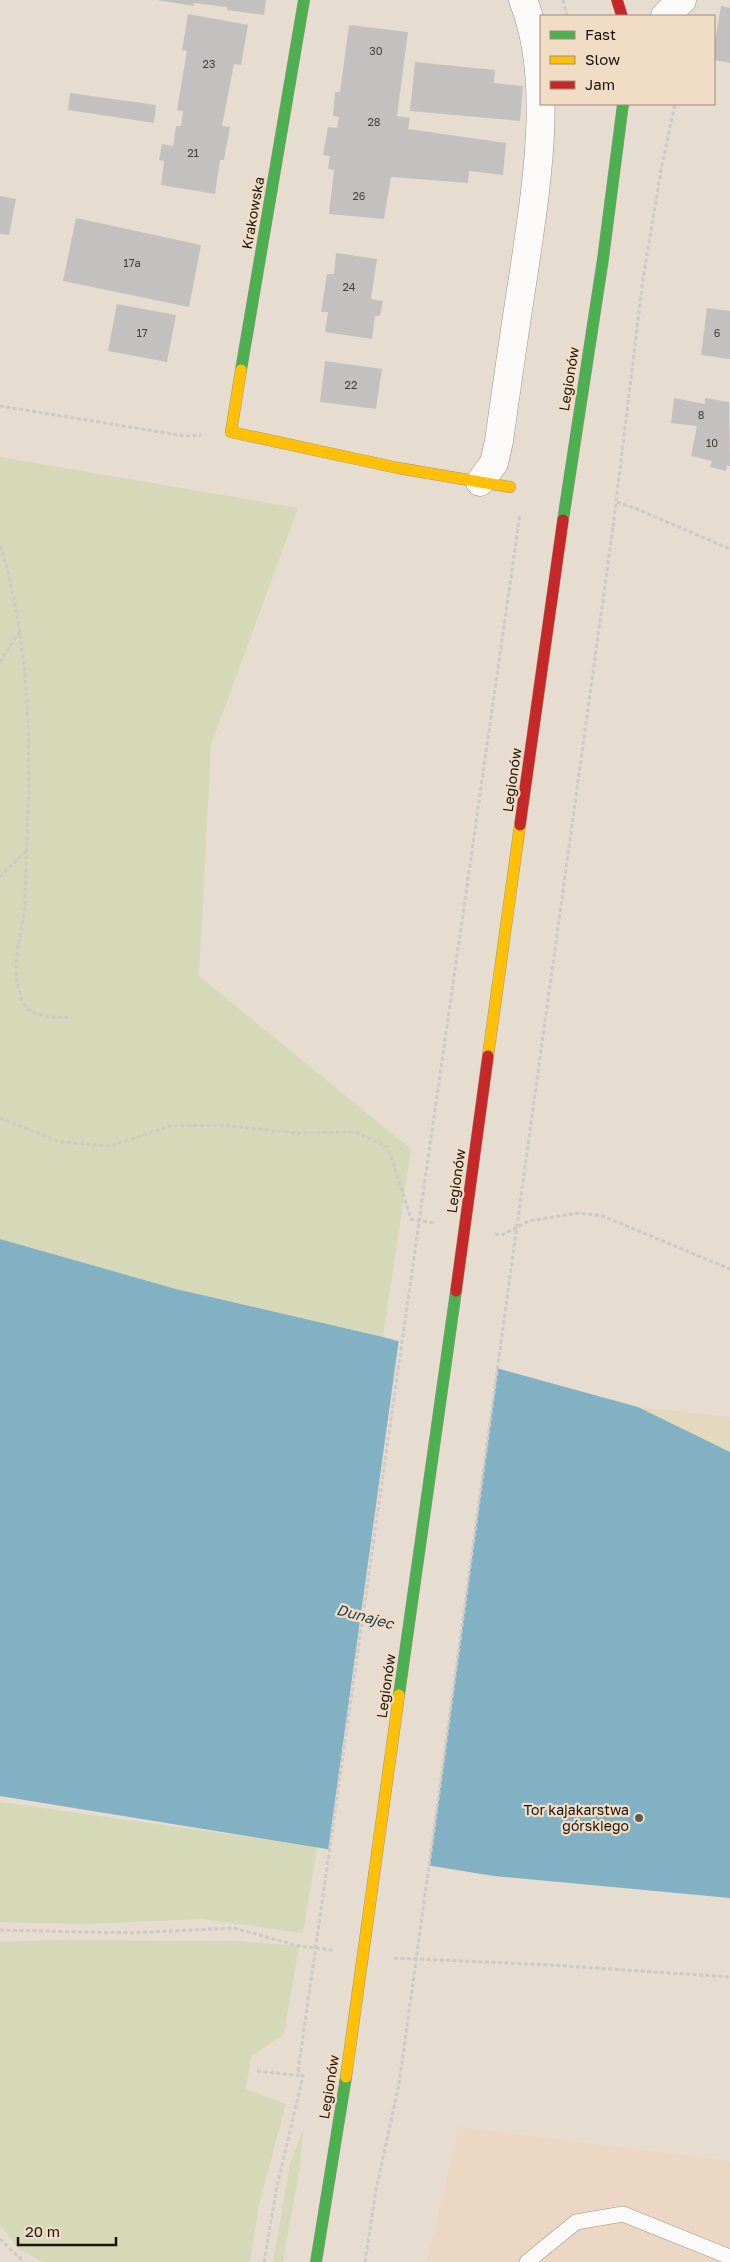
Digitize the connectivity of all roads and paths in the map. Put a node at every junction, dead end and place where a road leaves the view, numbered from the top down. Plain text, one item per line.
1 (304, 0) edge
2 (523, 0) edge
3 (563, 0) edge
4 (616, 0) edge
5 (682, 0) edge
6 (567, 15) edge
7 (622, 15) edge
8 (667, 15) edge
9 (623, 105) edge
10 (675, 105) edge
11 (0, 406) edge
12 (231, 432) junction
13 (480, 482) junction
14 (510, 487) dead end
15 (616, 502) junction
16 (520, 514) dead end
17 (0, 546) edge
18 (730, 548) edge
19 (20, 630) junction
20 (0, 662) edge
21 (26, 850) junction
22 (0, 877) edge
23 (71, 1017) dead end
24 (0, 1118) edge
25 (438, 1224) dead end
26 (493, 1233) dead end
27 (730, 1269) edge
28 (0, 1930) edge
29 (316, 1948) dead end
30 (395, 1958) dead end
31 (730, 1977) edge
32 (257, 2071) dead end
33 (303, 2076) junction
34 (0, 2240) edge
35 (730, 2257) edge
36 (24, 2262) edge
37 (264, 2262) edge
38 (316, 2262) edge
39 (365, 2262) edge
40 (527, 2262) edge

1 - 12 main road, Krakowska
2 - 13 street
3 - 6 path
4 - 7 main road
5 - 8 street
9 - 38 main road, Legionów, bridge
10 - 15 path
11 - 12 path
12 - 13 main road
13 - 14 main road
15 - 18 path
15 - 39 path, bridge
16 - 33 path, bridge
17 - 19 path
19 - 20 path
19 - 21 path
21 - 22 path
21 - 23 path
24 - 25 path
26 - 27 path
28 - 29 path
30 - 31 path
32 - 33 path
33 - 37 path
34 - 36 path
35 - 40 lane

